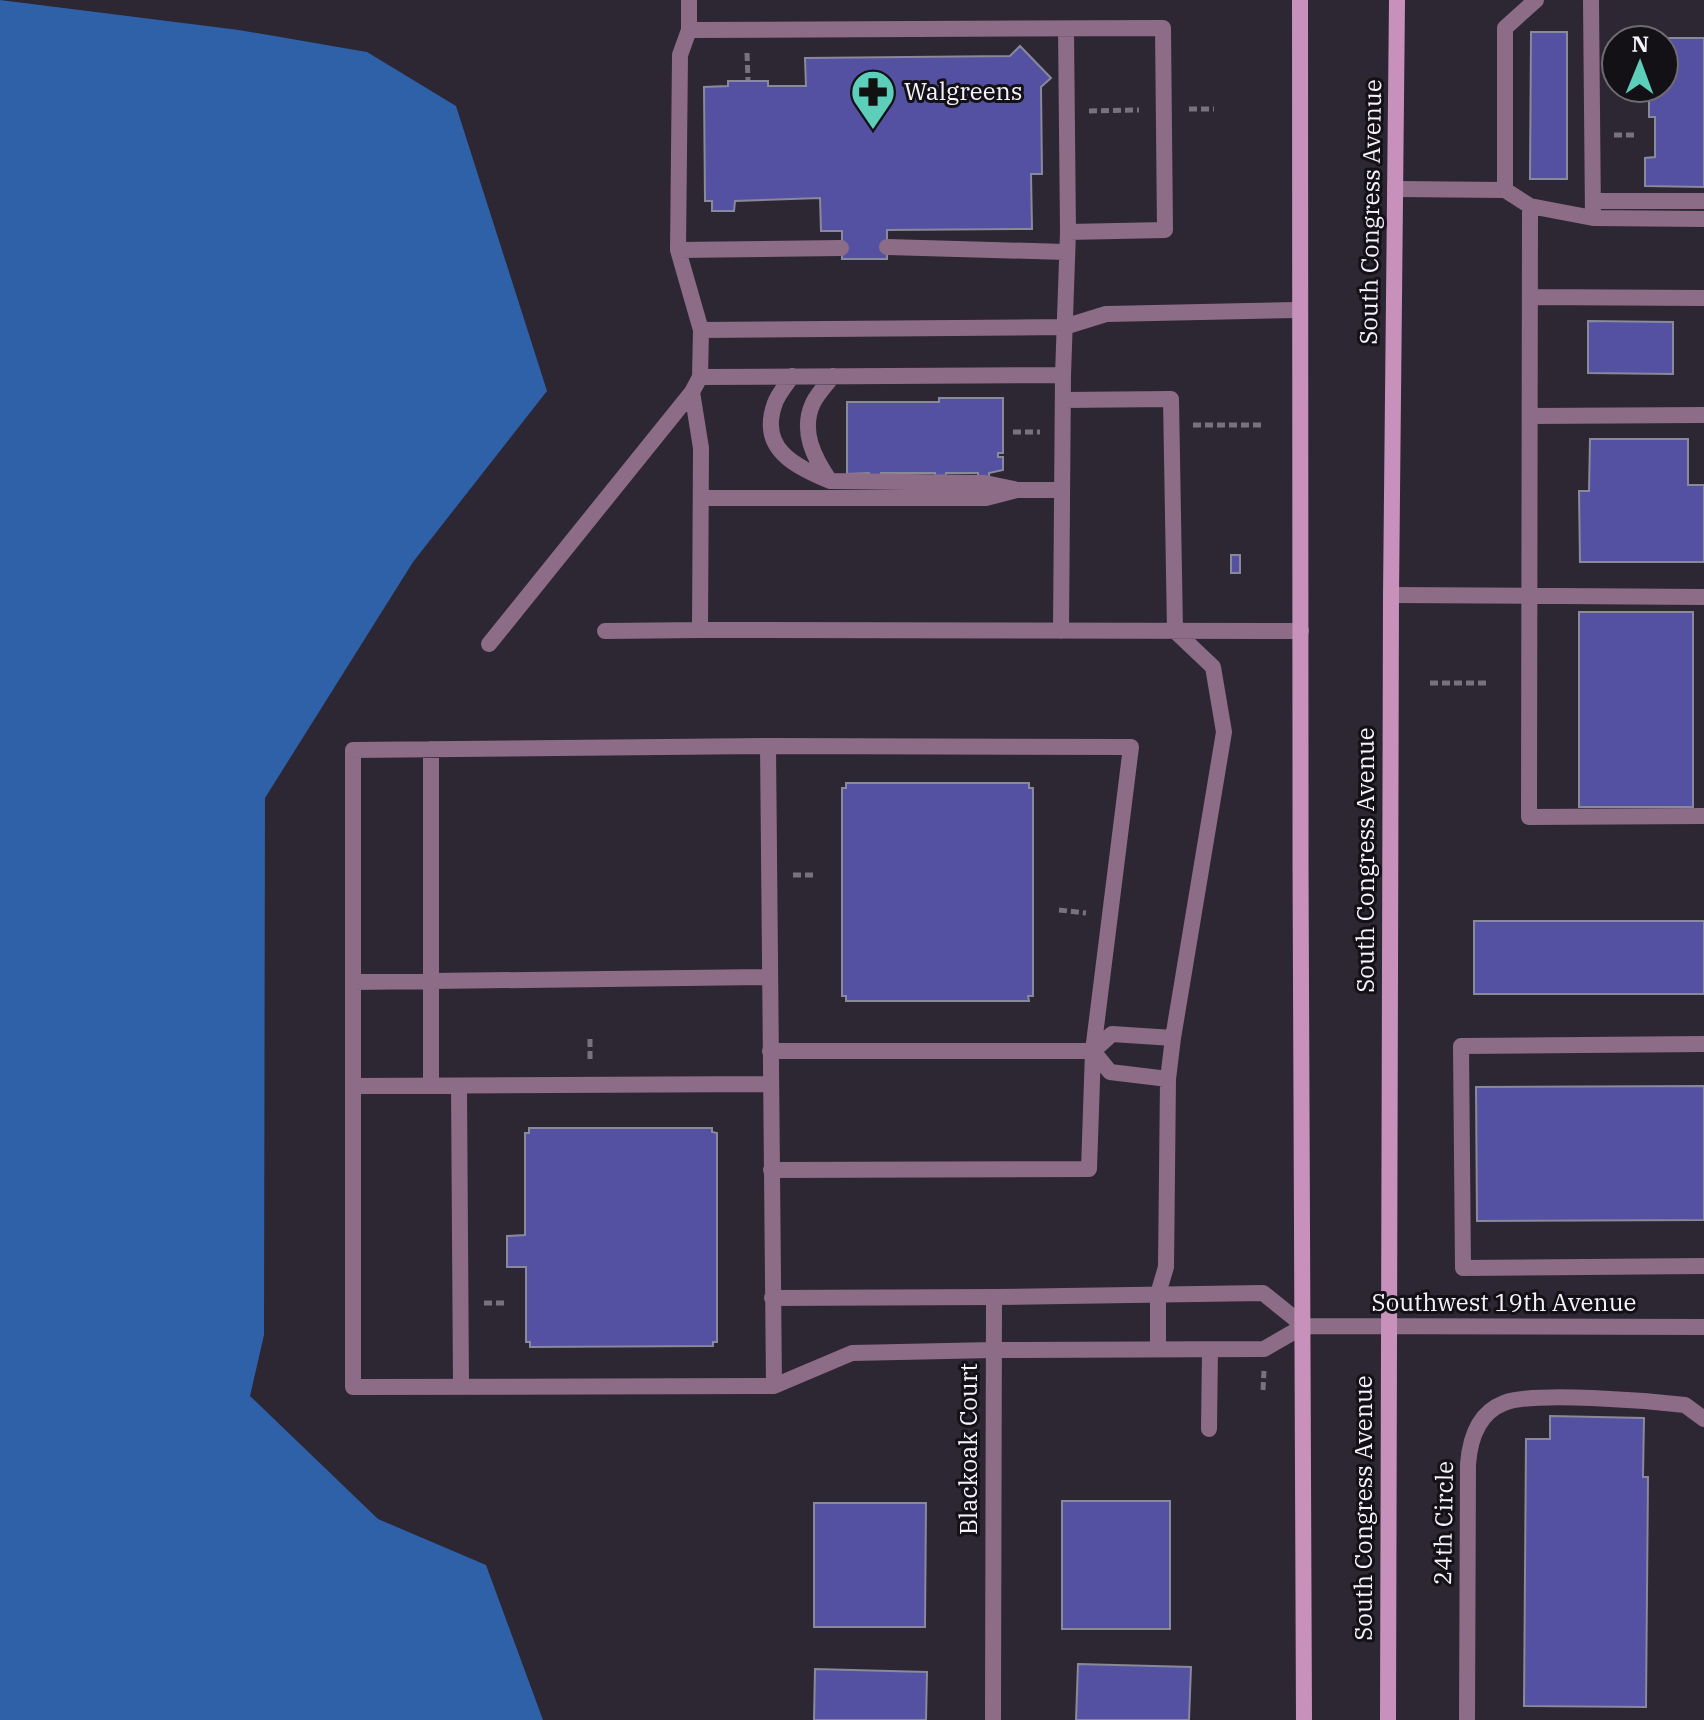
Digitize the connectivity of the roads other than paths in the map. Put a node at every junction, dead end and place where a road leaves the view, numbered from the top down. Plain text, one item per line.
1 (689, 0) edge
2 (1300, 0) edge
3 (1397, 0) edge
4 (1536, 0) edge
5 (1591, 0) edge
6 (689, 30) junction
7 (1066, 30) junction
8 (1395, 189) junction
9 (1505, 190) junction
10 (1704, 201) edge
11 (1530, 206) junction
12 (1593, 209) junction
13 (1704, 219) edge
14 (1068, 232) junction
15 (887, 247) dead end
16 (841, 248) dead end
17 (678, 250) junction
18 (1066, 252) junction
19 (1530, 297) junction
20 (1704, 298) edge
21 (1298, 310) junction
22 (1064, 327) junction
23 (701, 330) junction
24 (1063, 375) junction
25 (792, 376) junction
26 (833, 376) junction
27 (696, 384) junction
28 (1063, 400) junction
29 (1704, 415) edge
30 (1530, 416) junction
31 (830, 481) junction
32 (1017, 490) junction
33 (1062, 490) junction
34 (701, 498) junction
35 (1391, 595) junction
36 (1530, 597) junction
37 (1704, 597) edge
38 (700, 630) junction
39 (605, 631) dead end
40 (1061, 631) junction
41 (1175, 631) junction
42 (1301, 631) junction
43 (489, 644) dead end
44 (768, 746) junction
45 (431, 749) junction
46 (1704, 816) edge
47 (770, 977) junction
48 (353, 982) junction
49 (431, 982) junction
50 (1173, 1038) junction
51 (1704, 1044) edge
52 (770, 1051) junction
53 (1093, 1051) junction
54 (1168, 1079) junction
55 (770, 1084) junction
56 (355, 1086) junction
57 (431, 1086) junction
58 (459, 1087) junction
59 (771, 1170) junction
60 (1704, 1266) edge
61 (1158, 1294) junction
62 (994, 1297) junction
63 (772, 1298) junction
64 (1304, 1326) junction
65 (1388, 1327) junction
66 (1704, 1327) edge
67 (1158, 1349) junction
68 (994, 1350) junction
69 (1210, 1350) junction
70 (461, 1386) junction
71 (774, 1386) junction
72 (1704, 1419) edge
73 (1209, 1429) dead end
74 (993, 1720) edge
75 (1304, 1720) edge
76 (1388, 1720) edge
77 (1467, 1720) edge

1 - 6 street
2 - 21 main road
3 - 8 main road, South Congress Avenue
4 - 9 street
5 - 12 street
6 - 7 street
6 - 17 street
7 - 14 street
7 - 14 street
8 - 9 street
8 - 35 main road, South Congress Avenue
9 - 11 street
10 - 12 street
11 - 12 street
11 - 19 street
12 - 13 street
14 - 18 street
15 - 18 street
16 - 17 street
17 - 23 street
18 - 22 street
19 - 20 street
19 - 30 street
21 - 22 street
21 - 42 main road
22 - 23 street
22 - 24 street
23 - 27 street
24 - 26 street
24 - 28 street
25 - 26 street
25 - 27 street
25 - 31 street
26 - 31 street
27 - 34 street
27 - 43 street
28 - 33 street
28 - 41 street
29 - 30 street
30 - 36 street
31 - 32 street
32 - 33 street
32 - 34 street
33 - 40 street
34 - 38 street
35 - 36 street
35 - 65 main road, South Congress Avenue
36 - 37 street
36 - 46 street
38 - 39 street
38 - 40 street
40 - 41 street
41 - 42 street
41 - 50 street
42 - 64 main road
44 - 45 street
44 - 47 street
44 - 53 street
45 - 48 street
45 - 49 street
47 - 49 street
47 - 52 street
48 - 49 street
48 - 56 street
49 - 57 street
50 - 53 street
50 - 54 street
51 - 60 street
52 - 53 street
52 - 55 street
53 - 54 street
53 - 59 street
54 - 61 street
55 - 58 street
55 - 59 street
56 - 57 street
56 - 70 street
57 - 58 street
58 - 70 street
59 - 63 street
61 - 62 street
61 - 64 street
61 - 67 street
62 - 63 street
62 - 68 street
63 - 71 street
64 - 65 street, Southwest 19th Avenue
64 - 69 street, Blackoak Court
64 - 75 main road
65 - 66 street, Southwest 19th Avenue
65 - 76 main road, South Congress Avenue
67 - 68 street, Blackoak Court
67 - 69 street, Blackoak Court
68 - 71 street
68 - 74 street, Blackoak Court
69 - 73 street
70 - 71 street
72 - 77 street, 24th Circle

